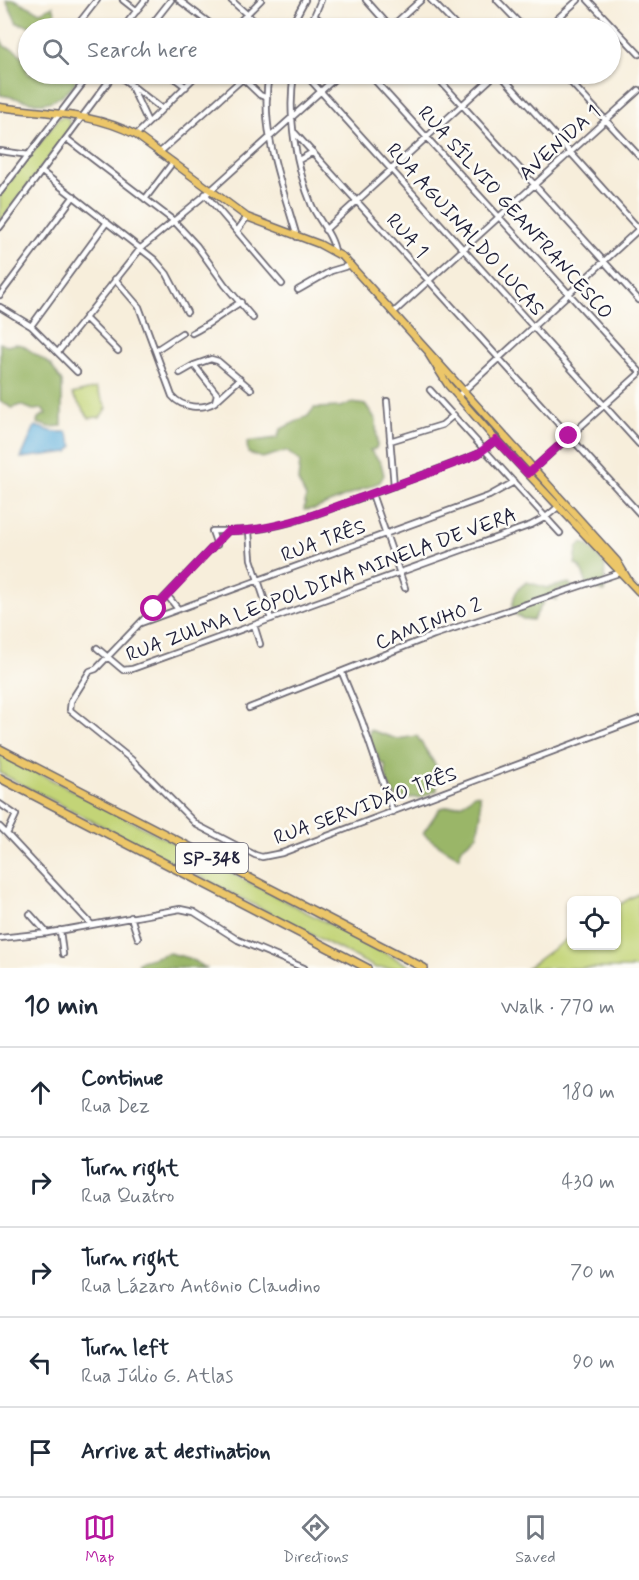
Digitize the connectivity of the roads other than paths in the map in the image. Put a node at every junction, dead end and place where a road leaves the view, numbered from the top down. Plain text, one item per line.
1 (97, 0) edge
2 (123, 0) edge
3 (145, 0) edge
4 (171, 0) edge
5 (179, 0) edge
6 (231, 0) edge
7 (261, 0) edge
8 (305, 0) edge
9 (321, 0) edge
10 (366, 0) edge
11 (421, 0) edge
12 (430, 0) edge
13 (497, 0) edge
14 (578, 0) edge
15 (588, 0) edge
16 (136, 11) junction
17 (246, 12) junction
18 (315, 16) edge
19 (83, 18) edge
20 (131, 18) edge
21 (157, 18) edge
22 (203, 18) edge
23 (241, 18) edge
24 (252, 18) edge
25 (295, 18) edge
26 (382, 18) edge
27 (402, 18) edge
28 (448, 18) edge
29 (514, 18) edge
30 (558, 18) edge
31 (605, 18) edge
32 (621, 35) edge
33 (639, 54) edge
34 (82, 84) edge
35 (108, 84) edge
36 (130, 84) edge
37 (131, 84) edge
38 (182, 84) edge
39 (189, 84) edge
40 (236, 84) edge
41 (249, 84) edge
42 (268, 84) edge
43 (294, 84) edge
44 (314, 84) edge
45 (328, 84) edge
46 (378, 84) edge
47 (443, 84) edge
48 (486, 84) edge
49 (507, 84) edge
50 (572, 84) edge
51 (186, 87) junction
52 (320, 90) junction
53 (639, 90) edge
54 (267, 98) junction
55 (462, 105) junction
56 (0, 107) edge
57 (162, 109) junction
58 (59, 114) junction
59 (83, 116) junction
60 (292, 117) junction
61 (606, 120) junction
62 (148, 122) junction
63 (295, 134) junction
64 (136, 135) junction
65 (270, 137) junction
66 (427, 137) junction
67 (67, 139) junction
68 (0, 151) edge
69 (313, 152) junction
70 (570, 152) junction
71 (159, 153) junction
72 (29, 155) junction
73 (639, 156) edge
74 (299, 160) junction
75 (173, 162) junction
76 (392, 169) junction
77 (42, 172) junction
78 (535, 184) junction
79 (0, 192) edge
80 (207, 193) junction
81 (74, 196) junction
82 (145, 199) junction
83 (357, 201) junction
84 (500, 216) junction
85 (247, 218) junction
86 (174, 220) junction
87 (107, 222) junction
88 (0, 227) edge
89 (639, 229) edge
90 (325, 230) junction
91 (237, 231) junction
92 (297, 237) junction
93 (141, 248) junction
94 (464, 248) junction
95 (335, 252) junction
96 (605, 261) junction
97 (351, 265) junction
98 (115, 279) junction
99 (429, 280) junction
100 (282, 284) dead end
101 (298, 290) dead end
102 (569, 294) junction
103 (0, 295) edge
104 (639, 300) edge
105 (241, 302) junction
106 (0, 307) edge
107 (188, 312) dead end
108 (393, 313) junction
109 (253, 318) dead end
110 (86, 319) junction
111 (31, 326) junction
112 (534, 326) junction
113 (182, 333) dead end
114 (192, 333) dead end
115 (426, 349) junction
116 (156, 350) junction
117 (118, 351) dead end
118 (58, 352) junction
119 (499, 358) junction
120 (194, 365) junction
121 (76, 372) dead end
122 (639, 372) edge
123 (180, 373) dead end
124 (240, 379) junction
125 (252, 389) dead end
126 (430, 390) dead end
127 (464, 390) junction
128 (458, 396) junction
129 (217, 399) junction
130 (387, 401) dead end
131 (605, 405) junction
132 (453, 415) junction
133 (569, 436) junction
134 (496, 440) junction
135 (390, 441) junction
136 (639, 444) edge
137 (485, 449) junction
138 (534, 468) junction
139 (528, 474) junction
140 (514, 482) junction
141 (394, 486) junction
142 (372, 494) junction
143 (558, 507) junction
144 (639, 513) edge
145 (546, 517) junction
146 (228, 531) junction
147 (249, 531) junction
148 (386, 532) junction
149 (560, 532) dead end
150 (216, 545) junction
151 (400, 572) junction
152 (619, 573) junction
153 (257, 580) junction
154 (629, 581) junction
155 (405, 588) dead end
156 (639, 592) edge
157 (167, 595) junction
158 (154, 609) junction
159 (178, 609) junction
160 (162, 616) junction
161 (271, 619) junction
162 (140, 623) junction
163 (254, 625) junction
164 (260, 644) dead end
165 (97, 648) dead end
166 (107, 657) junction
167 (342, 673) junction
168 (249, 708) dead end
169 (639, 719) edge
170 (0, 749) edge
171 (0, 778) edge
172 (0, 804) edge
173 (393, 812) junction
174 (0, 827) edge
175 (7, 834) junction
176 (30, 914) dead end
177 (131, 917) junction
178 (90, 923) junction
179 (60, 930) junction
180 (0, 931) edge
181 (47, 933) junction
182 (2, 937) edge
183 (138, 938) dead end
184 (63, 954) dead end
185 (304, 968) edge
186 (367, 968) edge
187 (424, 968) edge

1 - 19 street
2 - 16 street
3 - 16 street
4 - 21 street
5 - 22 street
6 - 17 street
7 - 17 street
8 - 25 street
9 - 18 street
10 - 26 street
11 - 27 street
12 - 28 street
13 - 29 street
14 - 30 street
15 - 31 street
16 - 20 street
17 - 23 street
17 - 24 street
32 - 33 street
34 - 58 street
35 - 59 street
36 - 62 street
37 - 57 street
38 - 51 street
39 - 51 street
40 - 71 street
41 - 54 street
42 - 54 street
43 - 60 street
44 - 52 street, RUA AGUINALDO LUCAS
45 - 52 street
46 - 66 street, RUA SÍLVIO GEANFRANCESCO
47 - 55 street
48 - 55 street
49 - 70 street
50 - 61 street
51 - 57 street
52 - 60 street
52 - 76 street, RUA AGUINALDO LUCAS
53 - 61 street, AVENIDA 1
54 - 65 street
55 - 66 street
55 - 78 street
56 - 58 main road
57 - 62 street
58 - 59 main road
58 - 72 street
59 - 64 main road
59 - 67 street
60 - 63 street
60 - 65 street
61 - 70 street, AVENIDA 1
61 - 73 street
62 - 64 street
63 - 69 street, RUA 1
63 - 74 street
64 - 71 main road
65 - 80 street
65 - 92 street
66 - 76 street
66 - 84 street, RUA SÍLVIO GEANFRANCESCO
67 - 77 street
67 - 82 street
68 - 72 street
69 - 74 street
69 - 83 street, RUA 1
70 - 78 street, AVENIDA 1
70 - 89 street
71 - 75 main road
72 - 79 street
74 - 90 street
75 - 80 main road
75 - 82 street
76 - 83 street
76 - 94 street, RUA AGUINALDO LUCAS
77 - 81 street
77 - 88 street
78 - 84 street, AVENIDA 1
78 - 96 street
80 - 85 main road
80 - 86 street
80 - 91 street
81 - 87 street
81 - 103 street
82 - 86 street
83 - 90 street
83 - 99 street, RUA 1
84 - 94 street, AVENIDA 1
84 - 102 street, RUA SÍLVIO GEANFRANCESCO
85 - 91 street
85 - 92 main road
86 - 93 street
86 - 105 street
87 - 93 street
87 - 111 street
89 - 96 street
90 - 95 street
91 - 100 street
92 - 95 main road
93 - 98 street
93 - 107 street
94 - 99 street, AVENIDA 1
94 - 112 street, RUA AGUINALDO LUCAS
95 - 97 main road
96 - 102 street
96 - 104 street
97 - 101 street
97 - 108 main road
98 - 110 street
98 - 116 street
99 - 108 street, AVENIDA 1
99 - 119 street, RUA 1
102 - 112 street
102 - 122 street, RUA SÍLVIO GEANFRANCESCO
105 - 109 street
105 - 114 street
106 - 111 street
108 - 115 main road
110 - 117 street
110 - 118 street
111 - 118 street
112 - 119 street
112 - 131 street, RUA AGUINALDO LUCAS
113 - 116 street
115 - 127 main road
115 - 128 main road
116 - 129 street
118 - 121 street
119 - 127 street
119 - 133 street, RUA 1
120 - 123 street
120 - 124 street
120 - 129 street
122 - 131 street
124 - 125 street
124 - 129 street
126 - 132 street
127 - 128 street
127 - 138 main road
128 - 134 main road
130 - 135 street
131 - 133 street
131 - 136 street, RUA AGUINALDO LUCAS
132 - 135 street
132 - 137 street
133 - 138 street
133 - 144 street, RUA 1
134 - 137 street
134 - 139 main road
135 - 141 street
137 - 140 street
137 - 141 street
138 - 139 street
138 - 154 main road
139 - 143 main road
140 - 145 street
140 - 148 street, RUA TRÊS
141 - 142 street
142 - 147 street
142 - 148 street
143 - 145 street, RUA ZULMA LEOPOLDINA MINELA DE VERA
143 - 152 main road
145 - 149 street
145 - 151 street, RUA ZULMA LEOPOLDINA MINELA DE VERA
146 - 147 street
146 - 150 street
146 - 150 street
147 - 153 street
148 - 151 street
148 - 153 street, RUA TRÊS
150 - 157 street
151 - 155 street
151 - 161 street, RUA ZULMA LEOPOLDINA MINELA DE VERA
152 - 154 main road
152 - 167 street, CAMINHO 2
153 - 159 street, RUA TRÊS
153 - 161 street
154 - 156 main road
157 - 158 street
157 - 159 street
158 - 160 street
158 - 162 street
159 - 160 street, RUA TRÊS
160 - 162 street, RUA TRÊS
161 - 163 street, RUA ZULMA LEOPOLDINA MINELA DE VERA
162 - 166 street
163 - 164 street
163 - 166 street, RUA ZULMA LEOPOLDINA MINELA DE VERA
165 - 166 street, RUA ZULMA LEOPOLDINA MINELA DE VERA
166 - 173 street, RUA SERVIDÃO TRÊS
167 - 168 street, CAMINHO 2
167 - 173 street
169 - 173 street, RUA SERVIDÃO TRÊS
170 - 187 highway, SP-348
171 - 186 highway, SP-348
172 - 175 street
174 - 175 street
175 - 178 street
176 - 181 street
177 - 178 street
177 - 183 street
177 - 185 street
178 - 179 street
179 - 181 street
179 - 184 street
180 - 182 street
181 - 182 street

